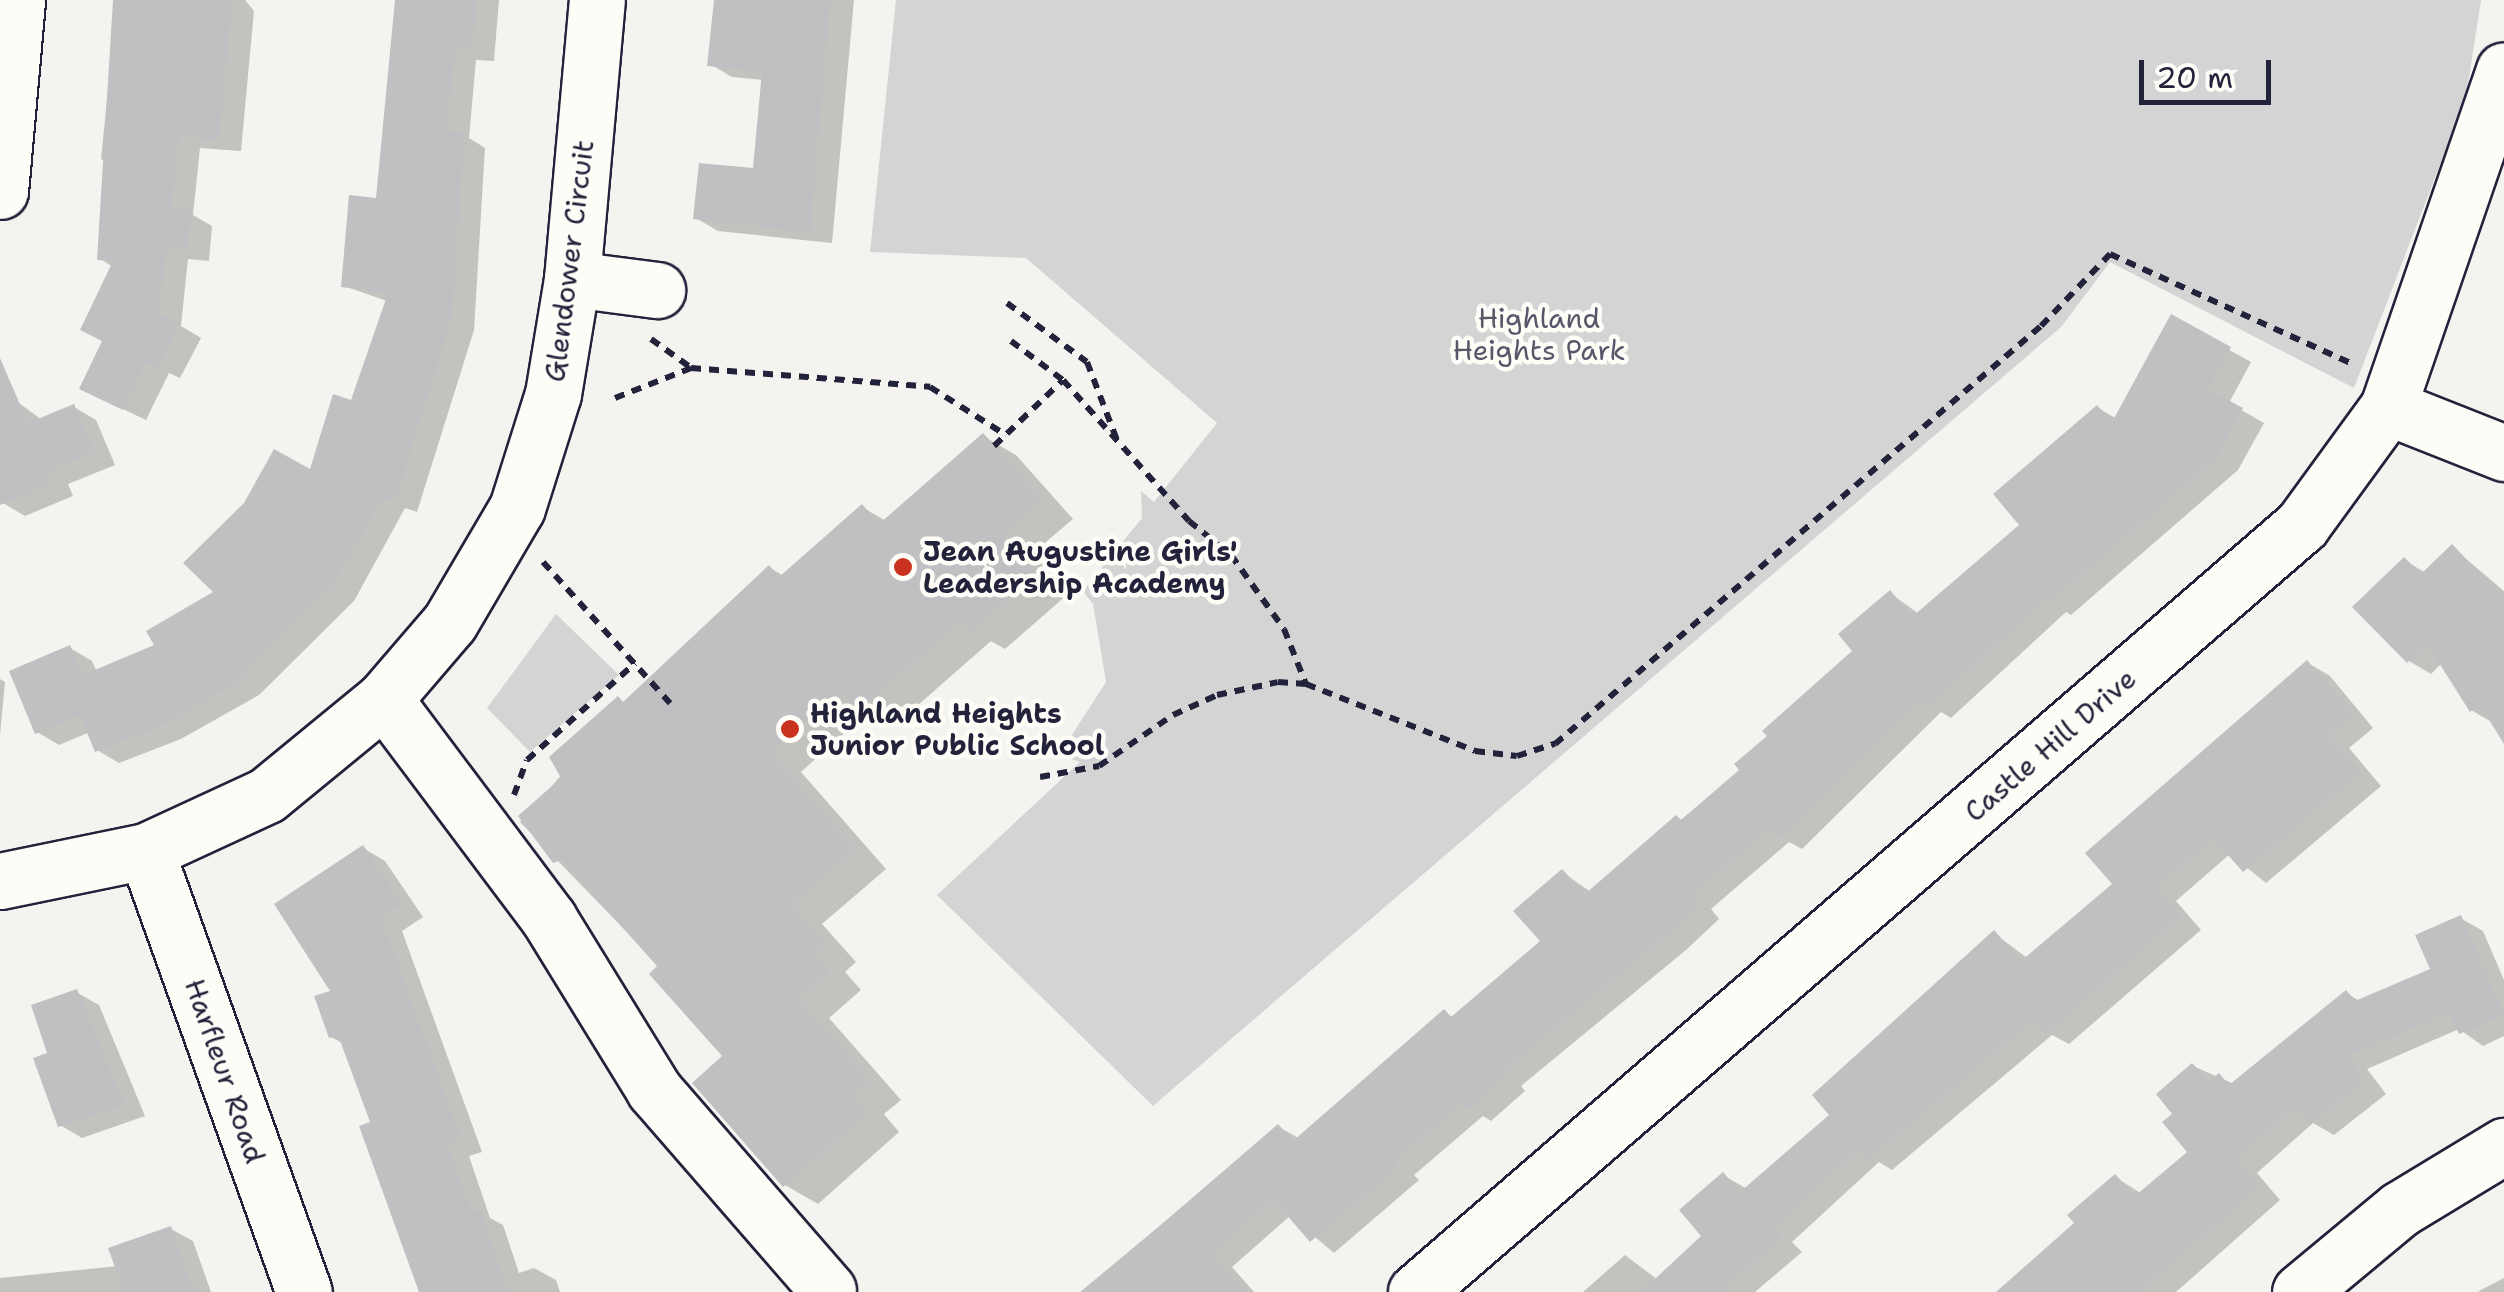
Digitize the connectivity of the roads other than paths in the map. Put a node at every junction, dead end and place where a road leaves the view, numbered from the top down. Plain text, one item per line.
1 (17, 0) edge
2 (597, 0) edge
3 (2504, 70) edge
4 (0, 191) edge
5 (572, 280) junction
6 (657, 290) dead end
7 (2392, 396) junction
8 (2504, 452) edge
9 (384, 699) junction
10 (146, 851) junction
11 (0, 881) edge
12 (2504, 1146) edge
13 (828, 1290) edge
14 (304, 1292) edge
15 (1416, 1292) edge
16 (2300, 1292) edge

1 - 4 street
2 - 5 street, Glendower Circuit
3 - 7 street, Castle Hill Drive
5 - 6 street
5 - 9 street, Glendower Circuit
7 - 8 street
7 - 15 street, Castle Hill Drive
9 - 10 street, Glendower Circuit
9 - 13 street
10 - 11 street, Glendower Circuit
10 - 14 street, Harfleur Road
12 - 16 street

